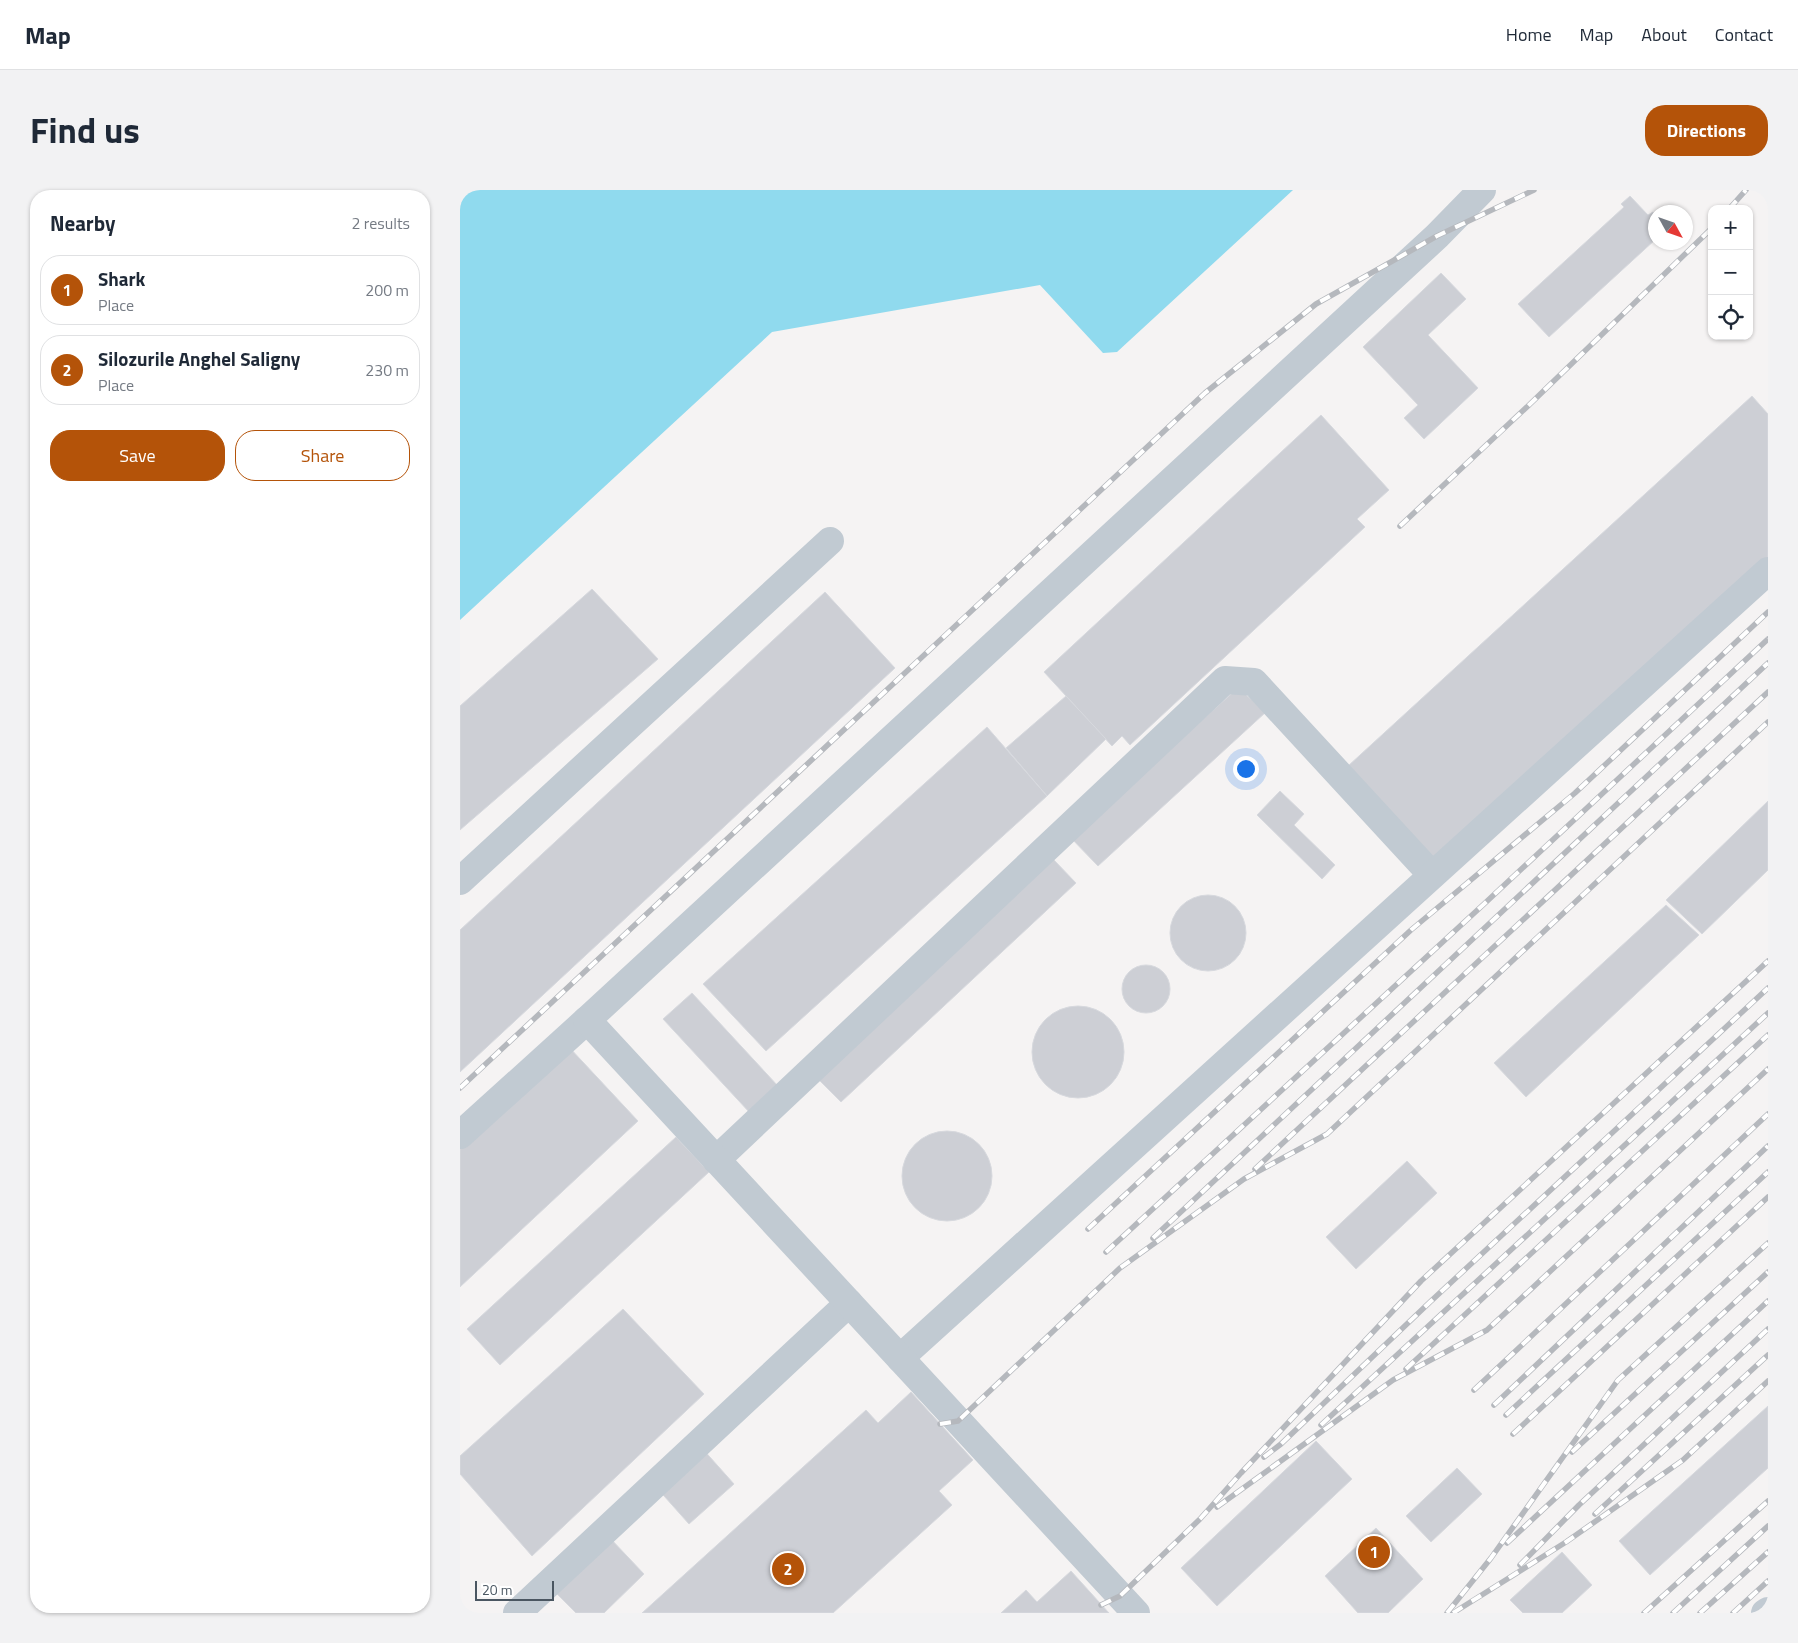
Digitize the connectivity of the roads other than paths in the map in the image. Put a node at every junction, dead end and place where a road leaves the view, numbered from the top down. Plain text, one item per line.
1 (1482, 190) edge
2 (830, 541) dead end
3 (1768, 571) edge
4 (1432, 875) junction
5 (460, 881) edge
6 (586, 1020) junction
7 (460, 1135) edge
8 (716, 1160) junction
9 (849, 1303) junction
10 (900, 1358) junction
11 (517, 1613) edge
12 (1136, 1613) edge

1 - 6 lane
2 - 5 lane
3 - 4 lane
4 - 8 lane
4 - 10 lane
6 - 7 lane
6 - 8 lane
8 - 9 lane
9 - 10 lane
9 - 11 lane
10 - 12 lane

